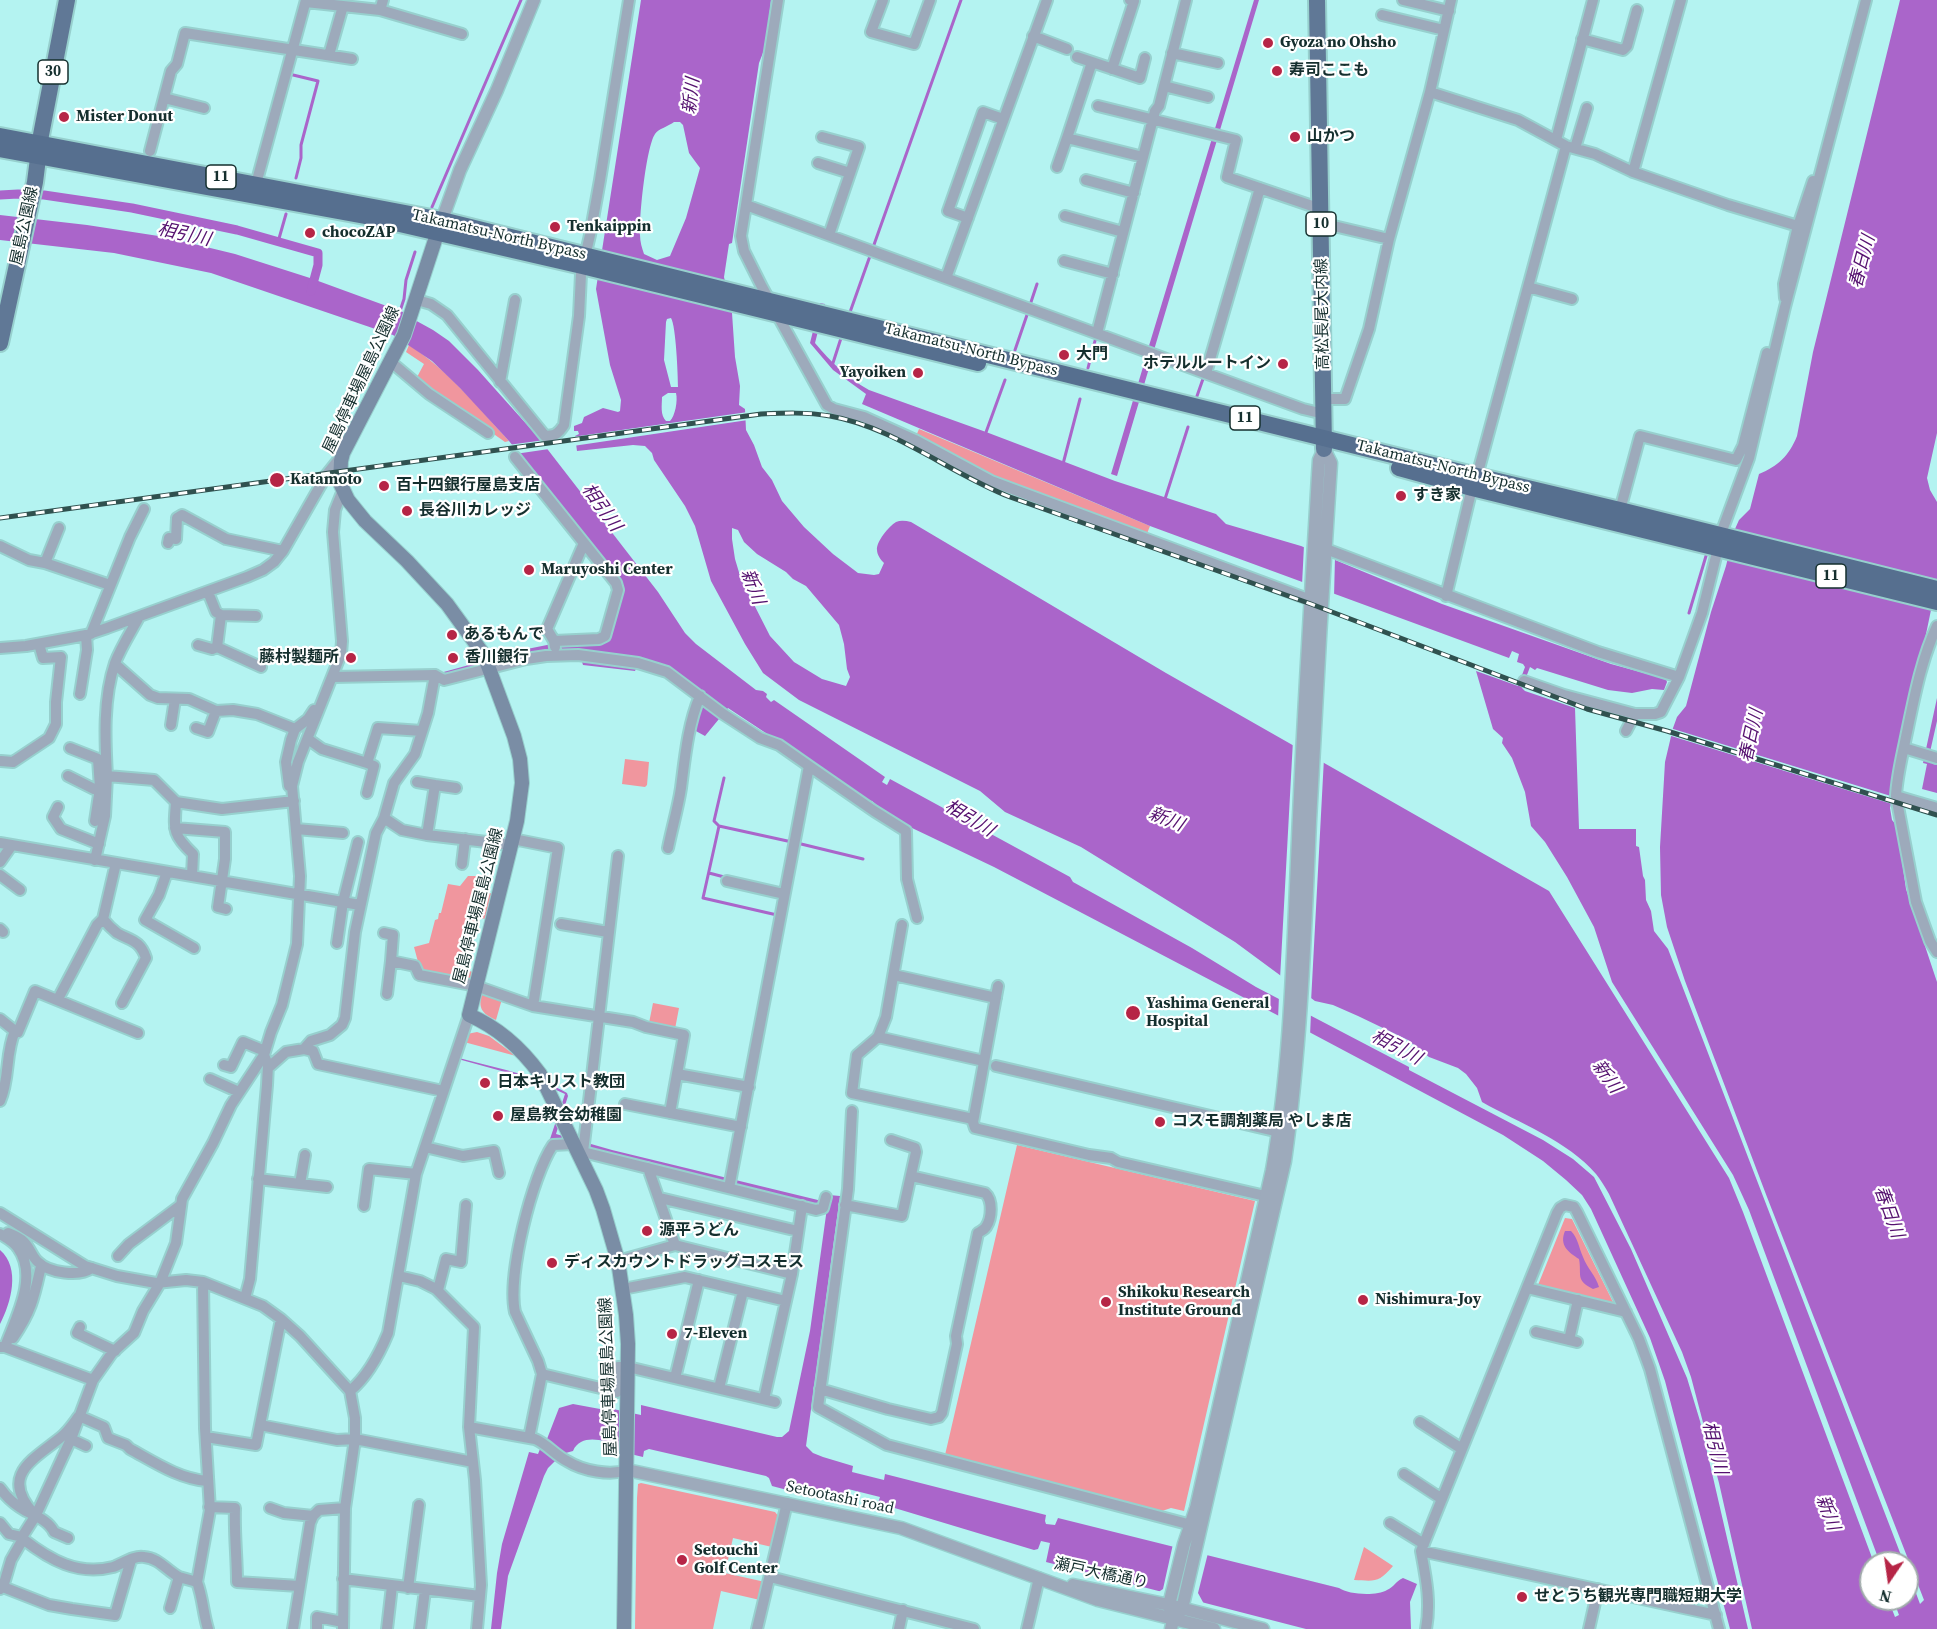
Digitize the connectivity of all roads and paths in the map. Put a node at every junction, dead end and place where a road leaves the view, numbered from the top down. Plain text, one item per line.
1 (67, 0) edge
2 (534, 0) edge
3 (629, 0) edge
4 (778, 0) edge
5 (883, 0) edge
6 (930, 0) edge
7 (1047, 0) edge
8 (1130, 0) edge
9 (1186, 0) edge
10 (1317, 0) edge
11 (1404, 0) edge
12 (1593, 0) edge
13 (1681, 0) edge
14 (1866, 0) edge
15 (306, 1) edge
16 (381, 5) edge
17 (1450, 5) edge
18 (343, 6) junction
19 (1637, 10) dead end
20 (1382, 15) dead end
21 (1444, 30) junction
22 (462, 34) dead end
23 (1033, 36) junction
24 (1582, 39) junction
25 (293, 49) junction
26 (1067, 49) dead end
27 (1172, 53) junction
28 (329, 55) junction
29 (1077, 57) dead end
30 (1145, 58) dead end
31 (352, 59) dead end
32 (1092, 62) junction
33 (1218, 63) dead end
34 (1112, 69) junction
35 (1164, 86) junction
36 (1430, 92) junction
37 (1208, 96) dead end
38 (164, 98) junction
39 (1098, 106) dead end
40 (204, 108) dead end
41 (1587, 108) dead end
42 (1003, 119) junction
43 (1152, 121) junction
44 (0, 136) edge
45 (822, 137) dead end
46 (1067, 138) junction
47 (1566, 145) junction
48 (0, 148) edge
49 (40, 150) junction
50 (150, 152) dead end
51 (1143, 157) junction
52 (818, 163) dead end
53 (1057, 167) dead end
54 (1822, 169) junction
55 (850, 172) junction
56 (1633, 172) junction
57 (1086, 180) dead end
58 (256, 184) junction
59 (1260, 188) junction
60 (1134, 192) junction
61 (746, 205) junction
62 (1065, 216) dead end
63 (1321, 216) junction
64 (968, 218) junction
65 (440, 226) junction
66 (1798, 226) junction
67 (1123, 232) junction
68 (829, 235) junction
69 (1389, 239) junction
70 (585, 261) junction
71 (1065, 261) dead end
72 (1113, 274) junction
73 (946, 278) junction
74 (1528, 287) junction
75 (1572, 299) dead end
76 (515, 300) dead end
77 (416, 302) junction
78 (770, 306) junction
79 (1785, 307) junction
80 (1097, 333) junction
81 (0, 343) edge
82 (1776, 347) junction
83 (391, 362) junction
84 (1206, 374) junction
85 (500, 382) junction
86 (1324, 407) junction
87 (488, 433) dead end
88 (1324, 443) junction
89 (343, 453) junction
90 (515, 457) dead end
91 (1475, 482) junction
92 (342, 486) junction
93 (320, 487) junction
94 (144, 509) dead end
95 (1620, 510) junction
96 (1648, 523) junction
97 (59, 528) dead end
98 (168, 543) dead end
99 (584, 543) junction
100 (1724, 543) junction
101 (0, 546) edge
102 (1320, 548) junction
103 (283, 551) junction
104 (45, 563) junction
105 (110, 585) junction
106 (1937, 590) edge
107 (208, 592) junction
108 (1317, 596) junction
109 (1446, 596) junction
110 (1937, 602) edge
111 (220, 615) junction
112 (256, 616) dead end
113 (139, 617) junction
114 (1937, 626) edge
115 (88, 634) junction
116 (39, 644) junction
117 (198, 645) dead end
118 (217, 647) junction
119 (0, 648) edge
120 (555, 649) junction
121 (115, 664) junction
122 (261, 667) dead end
123 (490, 668) junction
124 (435, 675) junction
125 (333, 677) junction
126 (1678, 677) junction
127 (1524, 681) dead end
128 (80, 694) dead end
129 (702, 697) junction
130 (175, 699) junction
131 (323, 701) junction
132 (216, 711) junction
133 (1635, 714) junction
134 (171, 725) dead end
135 (196, 728) dead end
136 (295, 729) junction
137 (422, 731) junction
138 (1626, 731) dead end
139 (308, 739) junction
140 (70, 748) dead end
141 (1904, 748) junction
142 (1931, 756) edge
143 (1, 761) edge
144 (367, 763) junction
145 (809, 766) junction
146 (68, 776) dead end
147 (107, 776) junction
148 (417, 782) dead end
149 (435, 785) junction
150 (292, 786) junction
151 (103, 788) junction
152 (456, 788) dead end
153 (367, 793) dead end
154 (1896, 796) junction
155 (294, 801) junction
156 (176, 802) junction
157 (58, 807) dead end
158 (1937, 808) edge
159 (384, 818) junction
160 (95, 821) dead end
161 (175, 828) junction
162 (296, 829) junction
163 (344, 833) dead end
164 (427, 836) junction
165 (465, 839) junction
166 (358, 842) dead end
167 (512, 842) junction
168 (0, 843) edge
169 (99, 844) junction
170 (12, 845) junction
171 (668, 848) dead end
172 (618, 856) dead end
173 (95, 860) junction
174 (0, 862) edge
175 (116, 863) junction
176 (462, 864) dead end
177 (167, 872) junction
178 (0, 875) edge
179 (192, 876) junction
180 (222, 881) junction
181 (727, 881) dead end
182 (20, 891) dead end
183 (299, 894) junction
184 (784, 894) junction
185 (343, 902) junction
186 (360, 905) junction
187 (217, 907) dead end
188 (917, 918) dead end
189 (103, 919) junction
190 (561, 924) dead end
191 (902, 925) dead end
192 (608, 932) junction
193 (384, 933) dead end
194 (337, 943) dead end
195 (194, 948) dead end
196 (1937, 952) edge
197 (392, 961) junction
198 (894, 975) junction
199 (476, 986) junction
200 (998, 986) dead end
201 (387, 994) dead end
202 (996, 998) junction
203 (58, 999) junction
204 (122, 1003) dead end
205 (533, 1006) junction
206 (469, 1015) junction
207 (599, 1016) junction
208 (0, 1019) edge
209 (1295, 1028) junction
210 (15, 1031) junction
211 (138, 1033) dead end
212 (878, 1037) junction
213 (304, 1049) junction
214 (264, 1053) junction
215 (984, 1061) junction
216 (224, 1065) dead end
217 (996, 1066) dead end
218 (268, 1068) junction
219 (677, 1074) junction
220 (210, 1079) dead end
221 (749, 1087) junction
222 (443, 1091) junction
223 (239, 1092) junction
224 (0, 1101) edge
225 (625, 1104) dead end
226 (852, 1111) dead end
227 (670, 1113) junction
228 (973, 1119) junction
229 (741, 1127) junction
230 (1279, 1132) junction
231 (891, 1140) dead end
232 (425, 1147) junction
233 (578, 1150) junction
234 (305, 1155) dead end
235 (648, 1168) junction
236 (499, 1173) dead end
237 (416, 1174) junction
238 (911, 1176) junction
239 (258, 1179) junction
240 (300, 1184) junction
241 (730, 1184) junction
242 (327, 1187) dead end
243 (660, 1197) junction
244 (826, 1197) dead end
245 (1272, 1198) junction
246 (181, 1204) junction
247 (466, 1205) dead end
248 (845, 1205) junction
249 (364, 1206) dead end
250 (801, 1206) junction
251 (0, 1213) edge
252 (0, 1228) edge
253 (798, 1231) junction
254 (0, 1234) edge
255 (675, 1245) junction
256 (118, 1256) dead end
257 (618, 1261) junction
258 (42, 1266) junction
259 (92, 1268) junction
260 (792, 1274) junction
261 (399, 1276) junction
262 (699, 1280) junction
263 (202, 1282) junction
264 (160, 1283) junction
265 (1527, 1288) junction
266 (623, 1289) junction
267 (438, 1290) junction
268 (743, 1291) junction
269 (245, 1298) junction
270 (1578, 1300) junction
271 (786, 1301) junction
272 (1626, 1312) junction
273 (281, 1319) junction
274 (80, 1327) dead end
275 (1536, 1332) dead end
276 (2, 1347) edge
277 (115, 1351) junction
278 (628, 1367) junction
279 (542, 1374) junction
280 (675, 1378) junction
281 (93, 1380) junction
282 (719, 1388) junction
283 (820, 1389) junction
284 (350, 1391) junction
285 (764, 1399) junction
286 (775, 1402) dead end
287 (79, 1416) junction
288 (1420, 1422) dead end
289 (260, 1425) junction
290 (469, 1427) junction
291 (206, 1437) junction
292 (529, 1438) junction
293 (71, 1439) junction
294 (354, 1439) junction
295 (86, 1446) dead end
296 (1462, 1449) junction
297 (473, 1462) junction
298 (627, 1470) junction
299 (1404, 1474) dead end
300 (207, 1481) junction
301 (0, 1488) edge
302 (1442, 1498) junction
303 (787, 1503) junction
304 (419, 1505) dead end
305 (209, 1507) junction
306 (270, 1508) dead end
307 (345, 1508) junction
308 (35, 1514) junction
309 (313, 1516) junction
310 (0, 1523) edge
311 (1390, 1523) dead end
312 (1196, 1526) junction
313 (23, 1538) junction
314 (68, 1538) dead end
315 (1422, 1548) junction
316 (131, 1560) junction
317 (179, 1577) junction
318 (770, 1577) junction
319 (1040, 1578) junction
320 (343, 1579) junction
321 (197, 1582) junction
322 (299, 1586) junction
323 (392, 1586) junction
324 (1, 1588) edge
325 (408, 1588) junction
326 (1598, 1589) junction
327 (425, 1590) junction
328 (480, 1596) junction
329 (1170, 1601) junction
330 (1184, 1604) junction
331 (170, 1608) dead end
332 (903, 1610) junction
333 (1716, 1615) junction
334 (1172, 1624) edge
335 (343, 1625) edge
336 (956, 1627) edge
337 (208, 1629) edge
338 (293, 1629) edge
339 (317, 1629) edge
340 (387, 1629) edge
341 (420, 1629) edge
342 (477, 1629) edge
343 (624, 1629) edge
344 (757, 1629) edge
345 (898, 1629) edge
346 (974, 1629) edge
347 (1027, 1629) edge
348 (1215, 1629) edge
349 (1263, 1629) edge
350 (1426, 1629) edge
351 (1589, 1629) edge
352 (1719, 1629) edge

1 - 49 main road, 30
2 - 65 street
3 - 70 street
4 - 61 street
5 - 6 street
7 - 23 street
8 - 34 street
9 - 27 street
10 - 63 main road, 高松長尾大内線 / 10
11 - 17 street
12 - 24 street
13 - 56 street
14 - 54 street
15 - 18 street
15 - 25 street
16 - 18 street
16 - 22 street
17 - 21 street
18 - 28 street
19 - 24 street
20 - 21 street
21 - 36 street
23 - 26 street
23 - 42 street
24 - 47 street
25 - 28 street
25 - 38 street
25 - 58 street
27 - 33 street
27 - 35 street
28 - 31 street
29 - 32 street
30 - 34 street
32 - 34 street
32 - 46 street
35 - 37 street
35 - 43 street
36 - 47 street
36 - 69 street
38 - 40 street
38 - 50 street
39 - 43 street
41 - 47 street
42 - 64 street
42 - 64 street
43 - 51 street
43 - 59 street
44 - 49 highway, Takamatsu-North Bypass / 11
45 - 55 street
46 - 51 street
46 - 53 street
47 - 56 street
47 - 74 street
48 - 49 highway, Takamatsu-North Bypass / 11
49 - 58 highway, Takamatsu-North Bypass / 11
49 - 65 highway, Takamatsu-North Bypass / 11
49 - 81 main road, 屋島公園線
51 - 60 street
52 - 55 street
54 - 66 street
54 - 79 street
55 - 68 street
56 - 66 street
57 - 60 street
58 - 65 highway, Takamatsu-North Bypass / 11
59 - 63 street
59 - 84 street
60 - 67 street
61 - 68 street
61 - 78 street
62 - 67 street
63 - 69 street
63 - 86 main road, 高松長尾大内線 / 10
64 - 73 street
65 - 70 highway, Takamatsu-North Bypass / 11
65 - 77 main road, 屋島停車場屋島公園線
66 - 79 street
67 - 72 street
68 - 73 street
69 - 86 street
70 - 78 highway, Takamatsu-North Bypass / 11
70 - 85 street
71 - 72 street
72 - 80 street
73 - 80 street
74 - 75 street
74 - 91 street
76 - 85 street
77 - 83 main road, 屋島停車場屋島公園線
77 - 85 street
78 - 88 highway, Takamatsu-North Bypass / 11
78 - 108 street
79 - 82 street
80 - 84 street
82 - 95 street
82 - 100 street
83 - 87 street
83 - 89 main road, 屋島停車場屋島公園線
84 - 86 street
86 - 88 main road, 高松長尾大内線 / 10
88 - 91 highway, Takamatsu-North Bypass / 11
88 - 102 street
89 - 92 main road, 屋島停車場屋島公園線
89 - 93 street
90 - 99 street
91 - 95 highway, Takamatsu-North Bypass / 11
91 - 96 highway, Takamatsu-North Bypass / 11
91 - 109 street
92 - 93 street
92 - 123 main road, 屋島停車場屋島公園線
92 - 125 street
93 - 103 street
94 - 105 street
95 - 96 highway, Takamatsu-North Bypass / 11
96 - 100 highway, Takamatsu-North Bypass / 11
97 - 104 street
98 - 103 street
99 - 120 street
99 - 120 street
100 - 106 highway, Takamatsu-North Bypass / 11
100 - 110 highway, Takamatsu-North Bypass / 11
100 - 126 street
101 - 104 street
102 - 108 street
102 - 109 street
103 - 107 street
104 - 105 street
105 - 115 street
107 - 111 street
107 - 113 street
108 - 209 street
109 - 126 street
111 - 112 street
111 - 118 street
113 - 115 street
113 - 121 street
114 - 141 street
115 - 116 street
115 - 128 street
116 - 119 street
116 - 143 street
117 - 118 street
118 - 122 street
120 - 123 street
120 - 129 street
121 - 130 street
121 - 147 street
123 - 124 street
123 - 167 main road, 屋島停車場屋島公園線
124 - 125 street
124 - 137 street
125 - 131 street
126 - 133 street
127 - 133 street
129 - 145 street
129 - 171 street
130 - 132 street
130 - 134 street
131 - 136 street
131 - 139 street
132 - 135 street
132 - 136 street
133 - 138 street
136 - 150 street
137 - 144 street
137 - 159 street
139 - 144 street
139 - 150 street
140 - 151 street
141 - 142 street
141 - 154 street
144 - 153 street
145 - 184 street
145 - 188 street
146 - 151 street
147 - 151 street
147 - 156 street
148 - 149 street
149 - 152 street
149 - 164 street
150 - 155 street
151 - 160 street
151 - 169 street
154 - 158 street
154 - 196 street
155 - 156 street
155 - 162 street
156 - 161 street
157 - 169 street
159 - 164 street
159 - 186 street
161 - 179 street
161 - 180 street
162 - 163 street
162 - 183 street
164 - 165 street
165 - 167 street
165 - 176 street
166 - 185 street
167 - 199 main road, 屋島停車場屋島公園線
167 - 205 street
168 - 170 street
169 - 173 street
170 - 173 street
170 - 174 street
172 - 192 street
173 - 175 street
175 - 177 street
175 - 189 street
177 - 179 street
177 - 195 street
178 - 182 street
179 - 180 street
180 - 183 street
180 - 187 street
181 - 184 street
183 - 185 street
183 - 214 street
184 - 221 street
185 - 186 street
185 - 194 street
186 - 213 street
189 - 203 street
189 - 204 street
190 - 192 street
191 - 198 street
192 - 207 street
193 - 197 street
197 - 199 street
197 - 201 street
198 - 202 street
198 - 212 street
199 - 205 street
199 - 206 main road, 屋島停車場屋島公園線
200 - 202 street
202 - 215 street
203 - 210 street
203 - 211 street
205 - 207 street
206 - 222 street
206 - 233 main road, 屋島停車場屋島公園線
207 - 219 street
207 - 233 street
208 - 210 street
209 - 230 street
209 - 245 street
210 - 224 street
212 - 215 street
212 - 228 street
213 - 218 street
213 - 222 street
214 - 216 street
214 - 218 street
214 - 223 street
215 - 228 street
217 - 230 street
218 - 239 street
219 - 221 street
219 - 227 street
220 - 223 street
221 - 229 street
222 - 232 street
223 - 246 street
225 - 227 street
226 - 248 street
227 - 229 street
228 - 245 street
229 - 241 street
230 - 245 street
231 - 238 street
232 - 236 street
232 - 237 street
233 - 235 street
233 - 257 main road, 屋島停車場屋島公園線
233 - 279 street
234 - 240 street
235 - 241 street
235 - 243 street
237 - 249 street
237 - 261 street
238 - 248 street
238 - 283 street
239 - 240 street
239 - 269 street
240 - 242 street
241 - 250 street
243 - 253 street
243 - 255 street
244 - 250 street
245 - 312 street
246 - 256 street
246 - 264 street
247 - 267 street
248 - 283 street
250 - 253 street
251 - 259 street
252 - 258 street
253 - 260 street
254 - 276 street
255 - 257 street
255 - 260 street
257 - 266 main road, 屋島停車場屋島公園線
258 - 259 street
258 - 276 street
259 - 264 street
260 - 271 street
261 - 267 street
261 - 284 street
262 - 266 street
262 - 268 street
262 - 280 street
263 - 264 street
263 - 269 street
263 - 291 street
264 - 277 street
265 - 270 street
265 - 272 street
265 - 296 street
266 - 278 main road, 屋島停車場屋島公園線
267 - 290 street
268 - 271 street
268 - 282 street
269 - 273 street
270 - 272 street
270 - 275 street
271 - 285 street
272 - 333 street
273 - 284 street
273 - 289 street
274 - 277 street
276 - 281 street
277 - 281 street
278 - 279 street
278 - 280 street
278 - 298 main road, 屋島停車場屋島公園線
279 - 292 street
280 - 282 street
281 - 287 street
282 - 285 street
283 - 312 street
284 - 294 street
285 - 286 street
287 - 293 street
287 - 300 street
287 - 308 street
288 - 296 street
289 - 291 street
289 - 294 street
290 - 292 street
290 - 297 street
291 - 300 street
292 - 298 street
293 - 295 street
293 - 308 street
294 - 297 street
294 - 307 street
296 - 302 street
297 - 328 street
298 - 303 street, Setootashi road
298 - 343 main road, 屋島停車場屋島公園線
299 - 302 street
300 - 305 street
301 - 308 street
302 - 315 street
303 - 318 street
303 - 319 street, Setootashi road
304 - 325 street
305 - 321 street
305 - 322 street
306 - 309 street
307 - 309 street
307 - 320 street
308 - 313 street
308 - 314 street
309 - 322 street
310 - 313 street
311 - 315 street
312 - 329 street
312 - 330 street
313 - 316 street
313 - 324 street
315 - 326 street
315 - 350 street
316 - 317 street
316 - 324 street
317 - 321 street
317 - 331 street
318 - 332 street
318 - 344 street
319 - 329 street, 瀬戸大橋通り
319 - 334 street, 瀬戸大橋通り
319 - 347 street
320 - 323 street
320 - 335 street
321 - 337 street
322 - 338 street
323 - 325 street
323 - 340 street
325 - 327 street
326 - 333 street
326 - 351 street
327 - 328 street
327 - 341 street
328 - 342 street
329 - 330 street, 瀬戸大橋通り
329 - 334 street
330 - 334 street
330 - 349 street, 瀬戸大橋通り
332 - 336 street
332 - 345 street
333 - 352 street
334 - 348 street, 瀬戸大橋通り
335 - 339 street
336 - 346 street

